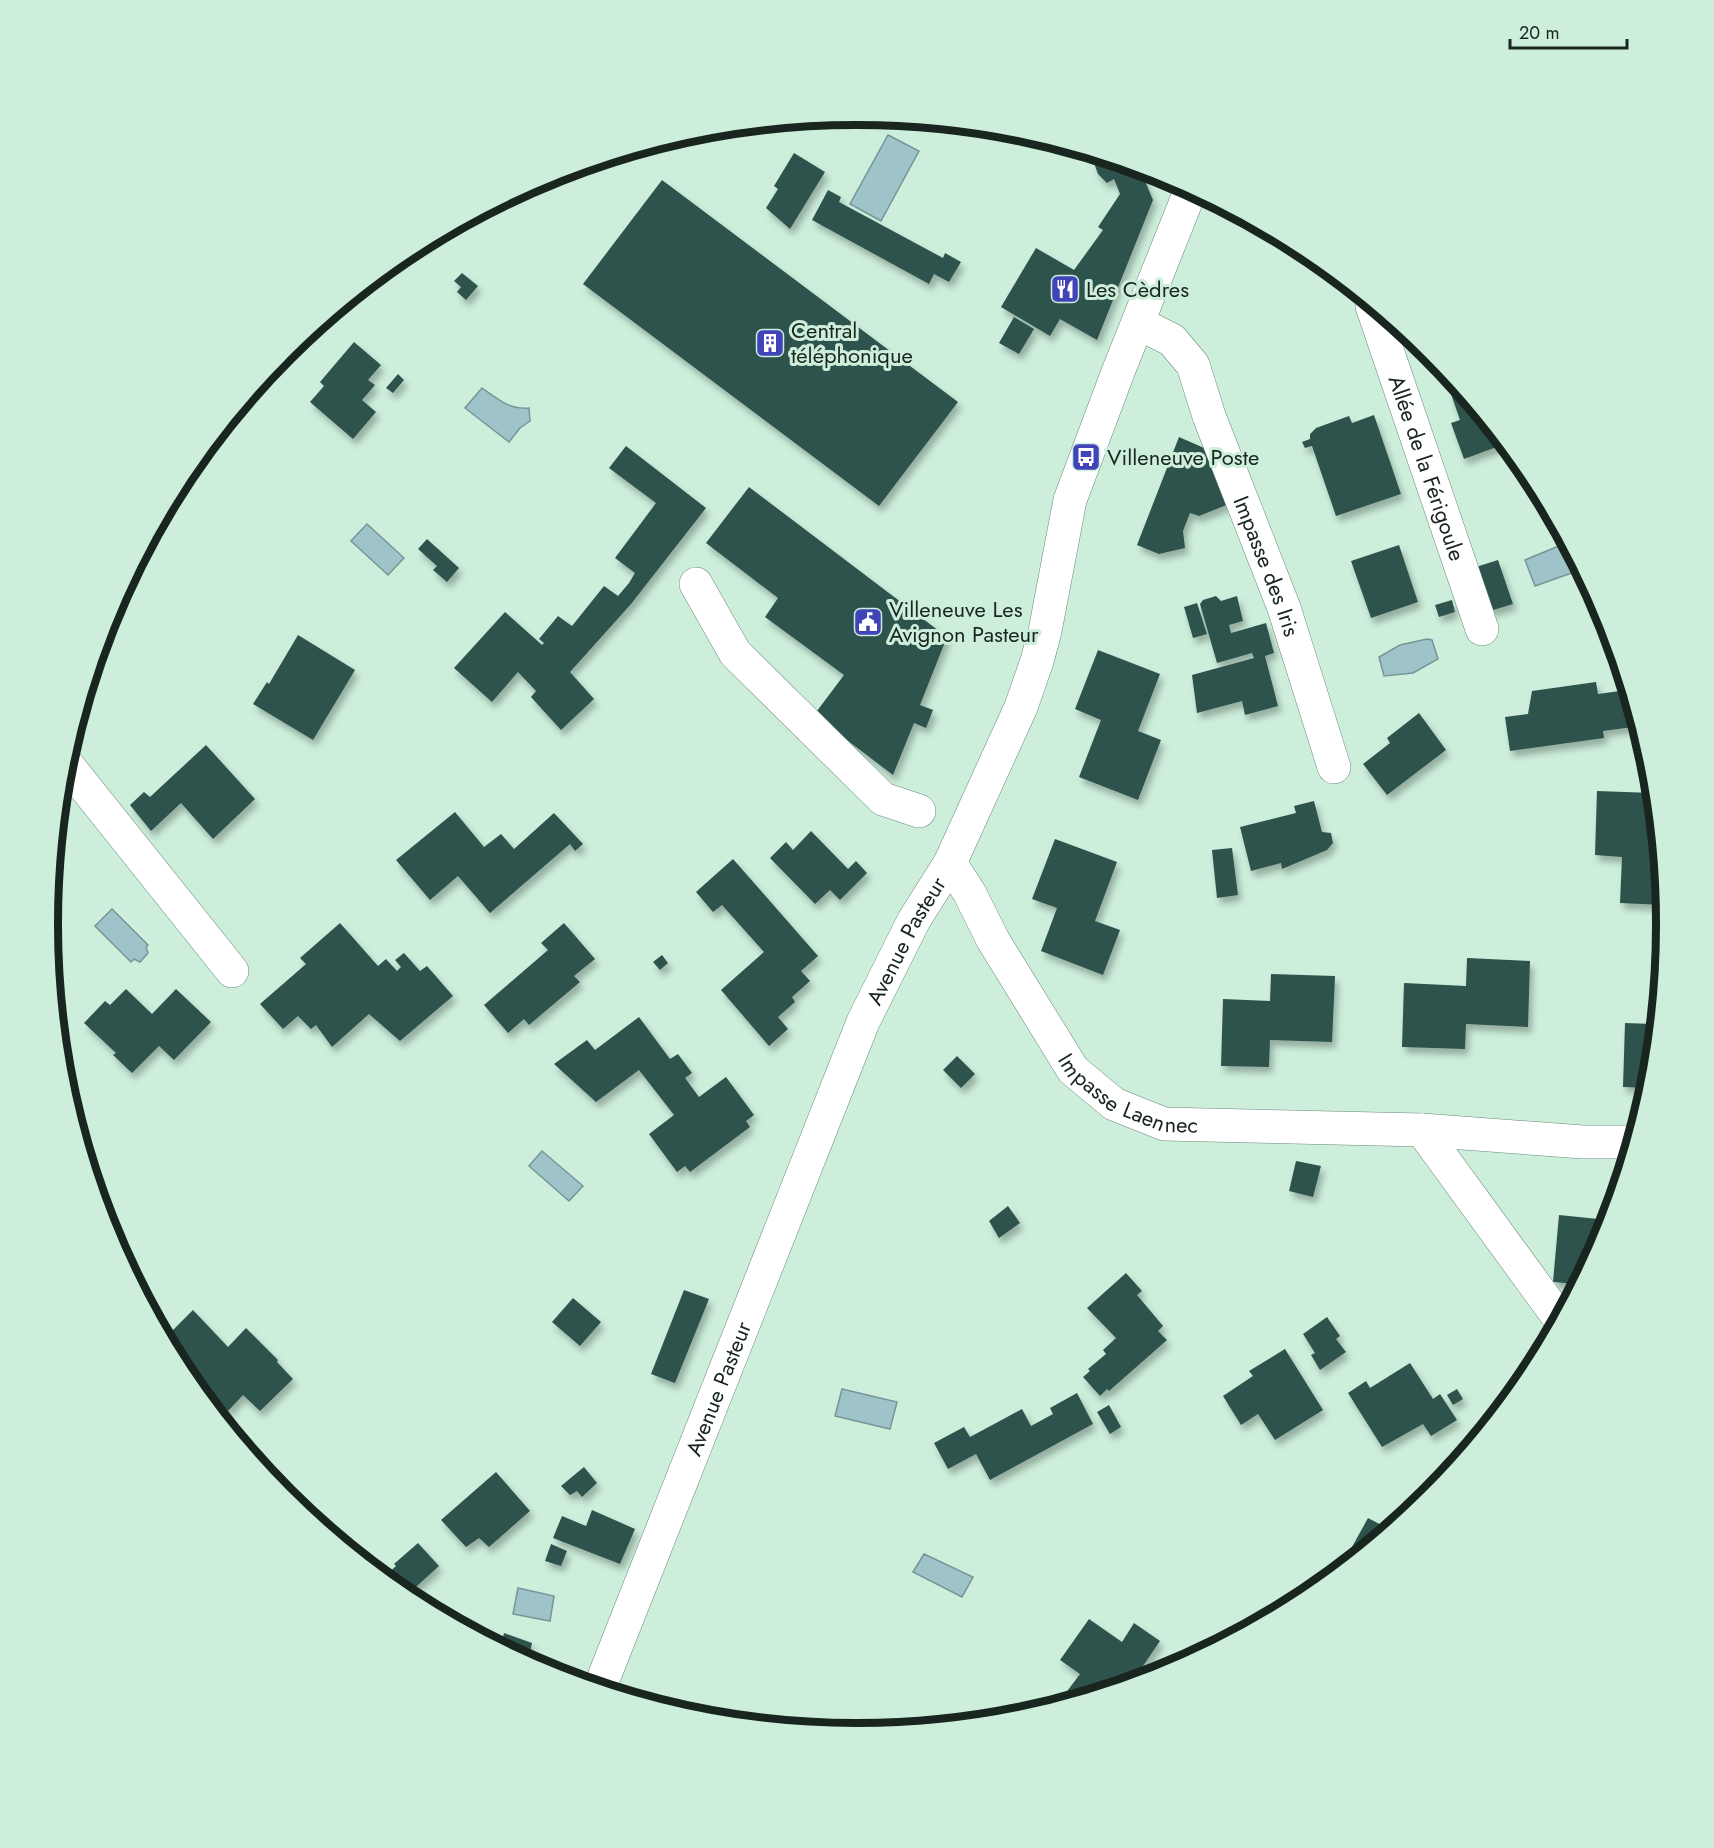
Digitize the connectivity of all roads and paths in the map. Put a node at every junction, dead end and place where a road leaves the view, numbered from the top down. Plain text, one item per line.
1 (1188, 198) edge
2 (1138, 323) junction
3 (1393, 335) edge
4 (696, 584) dead end
5 (1482, 629) dead end
6 (1334, 767) dead end
7 (73, 772) edge
8 (919, 812) dead end
9 (950, 863) junction
10 (232, 971) dead end
11 (1422, 1130) junction
12 (1625, 1142) edge
13 (1555, 1312) edge
14 (602, 1681) edge

1 - 2 street, Avenue Pasteur
2 - 6 street, Impasse des Iris
2 - 9 street, Avenue Pasteur
3 - 5 street, Allée de la Férigoule
4 - 8 street
7 - 10 street
9 - 11 street, Impasse Laennec
9 - 14 street, Avenue Pasteur
11 - 12 street, Impasse Laennec
11 - 13 street

